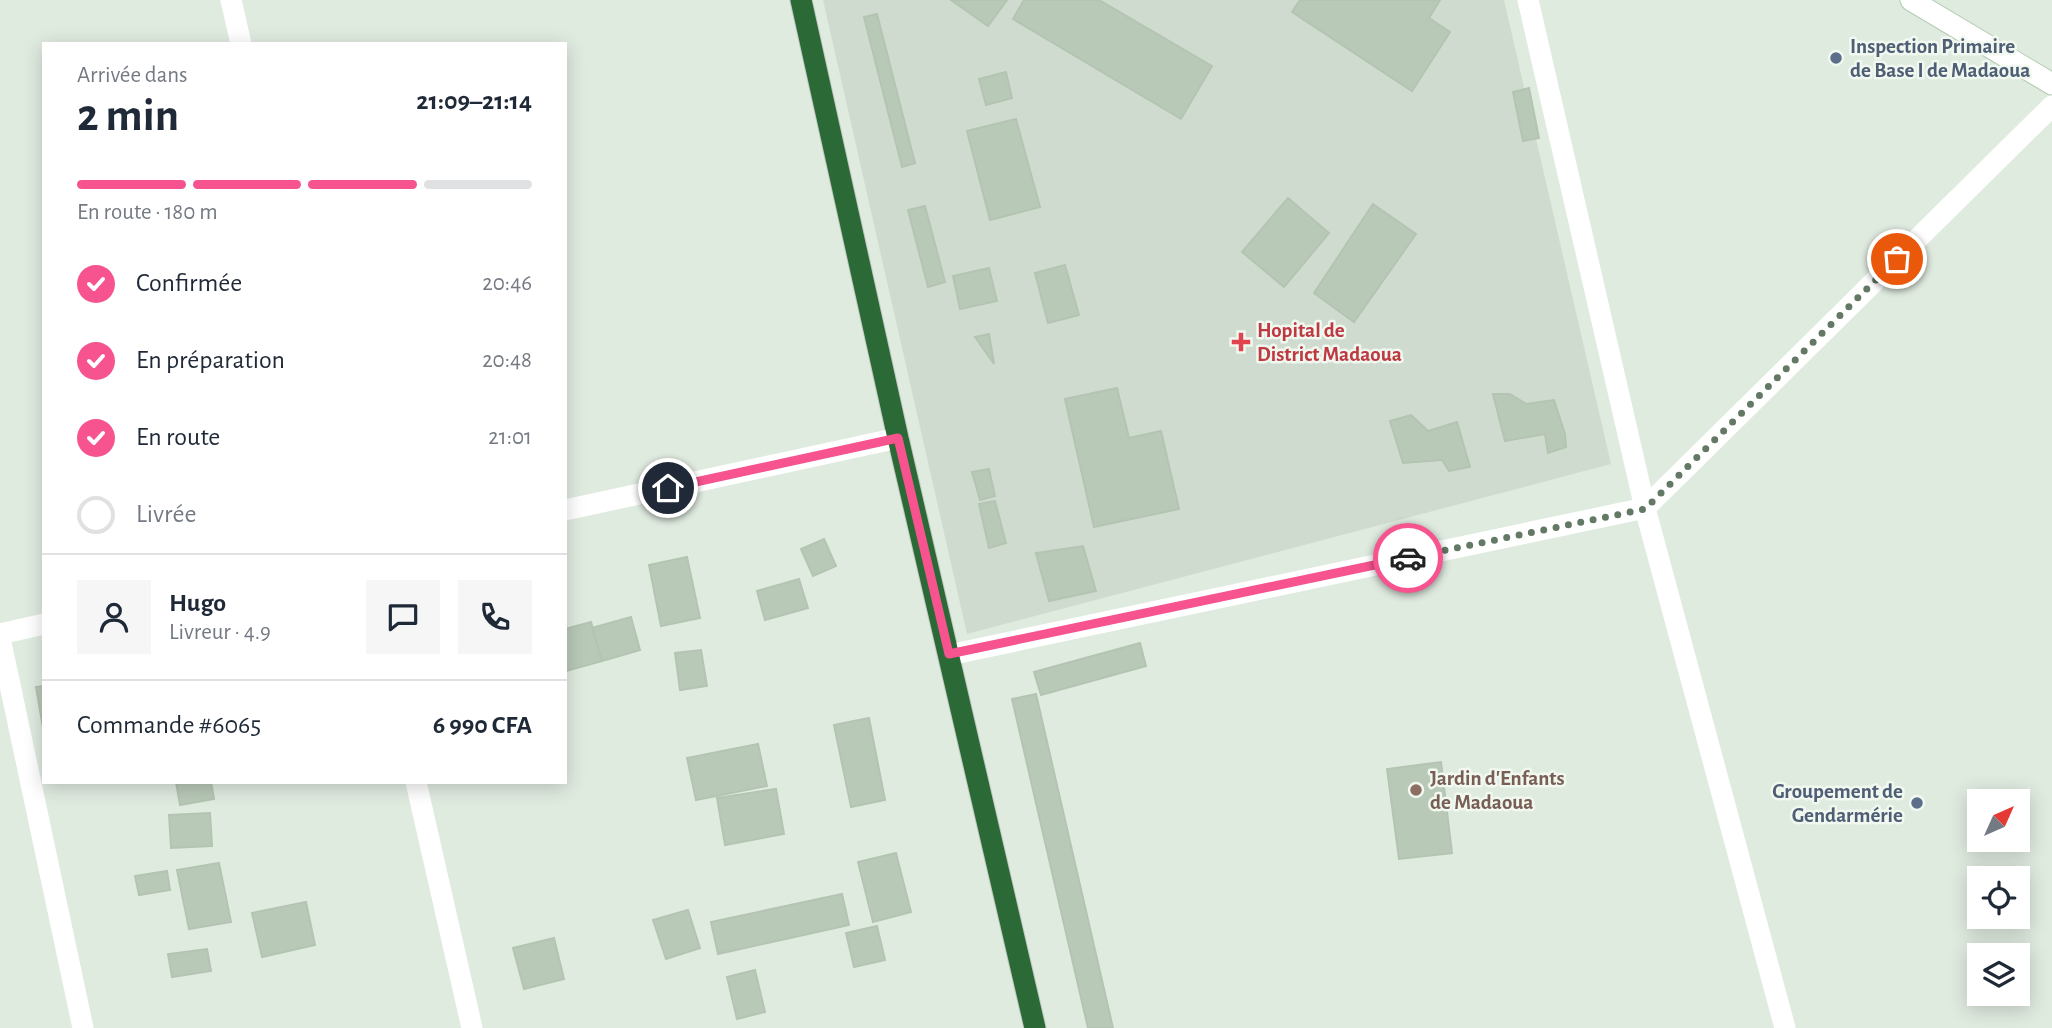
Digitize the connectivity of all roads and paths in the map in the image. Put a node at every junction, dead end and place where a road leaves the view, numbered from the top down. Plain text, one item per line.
1 (231, 0) edge
2 (801, 0) edge
3 (1528, 0) edge
4 (1911, 0) edge
5 (241, 42) edge
6 (2052, 84) edge
7 (2052, 106) edge
8 (898, 438) junction
9 (1645, 509) junction
10 (567, 510) edge
11 (42, 626) edge
12 (0, 636) edge
13 (949, 654) junction
14 (416, 784) edge
15 (83, 1028) edge
16 (472, 1028) edge
17 (1035, 1028) edge
18 (1785, 1028) edge

1 - 5 street
2 - 8 highway
3 - 9 street
4 - 6 street
7 - 9 street
8 - 10 street
8 - 13 highway
9 - 13 street
9 - 18 street
11 - 12 street
12 - 15 street
13 - 17 highway
14 - 16 street

